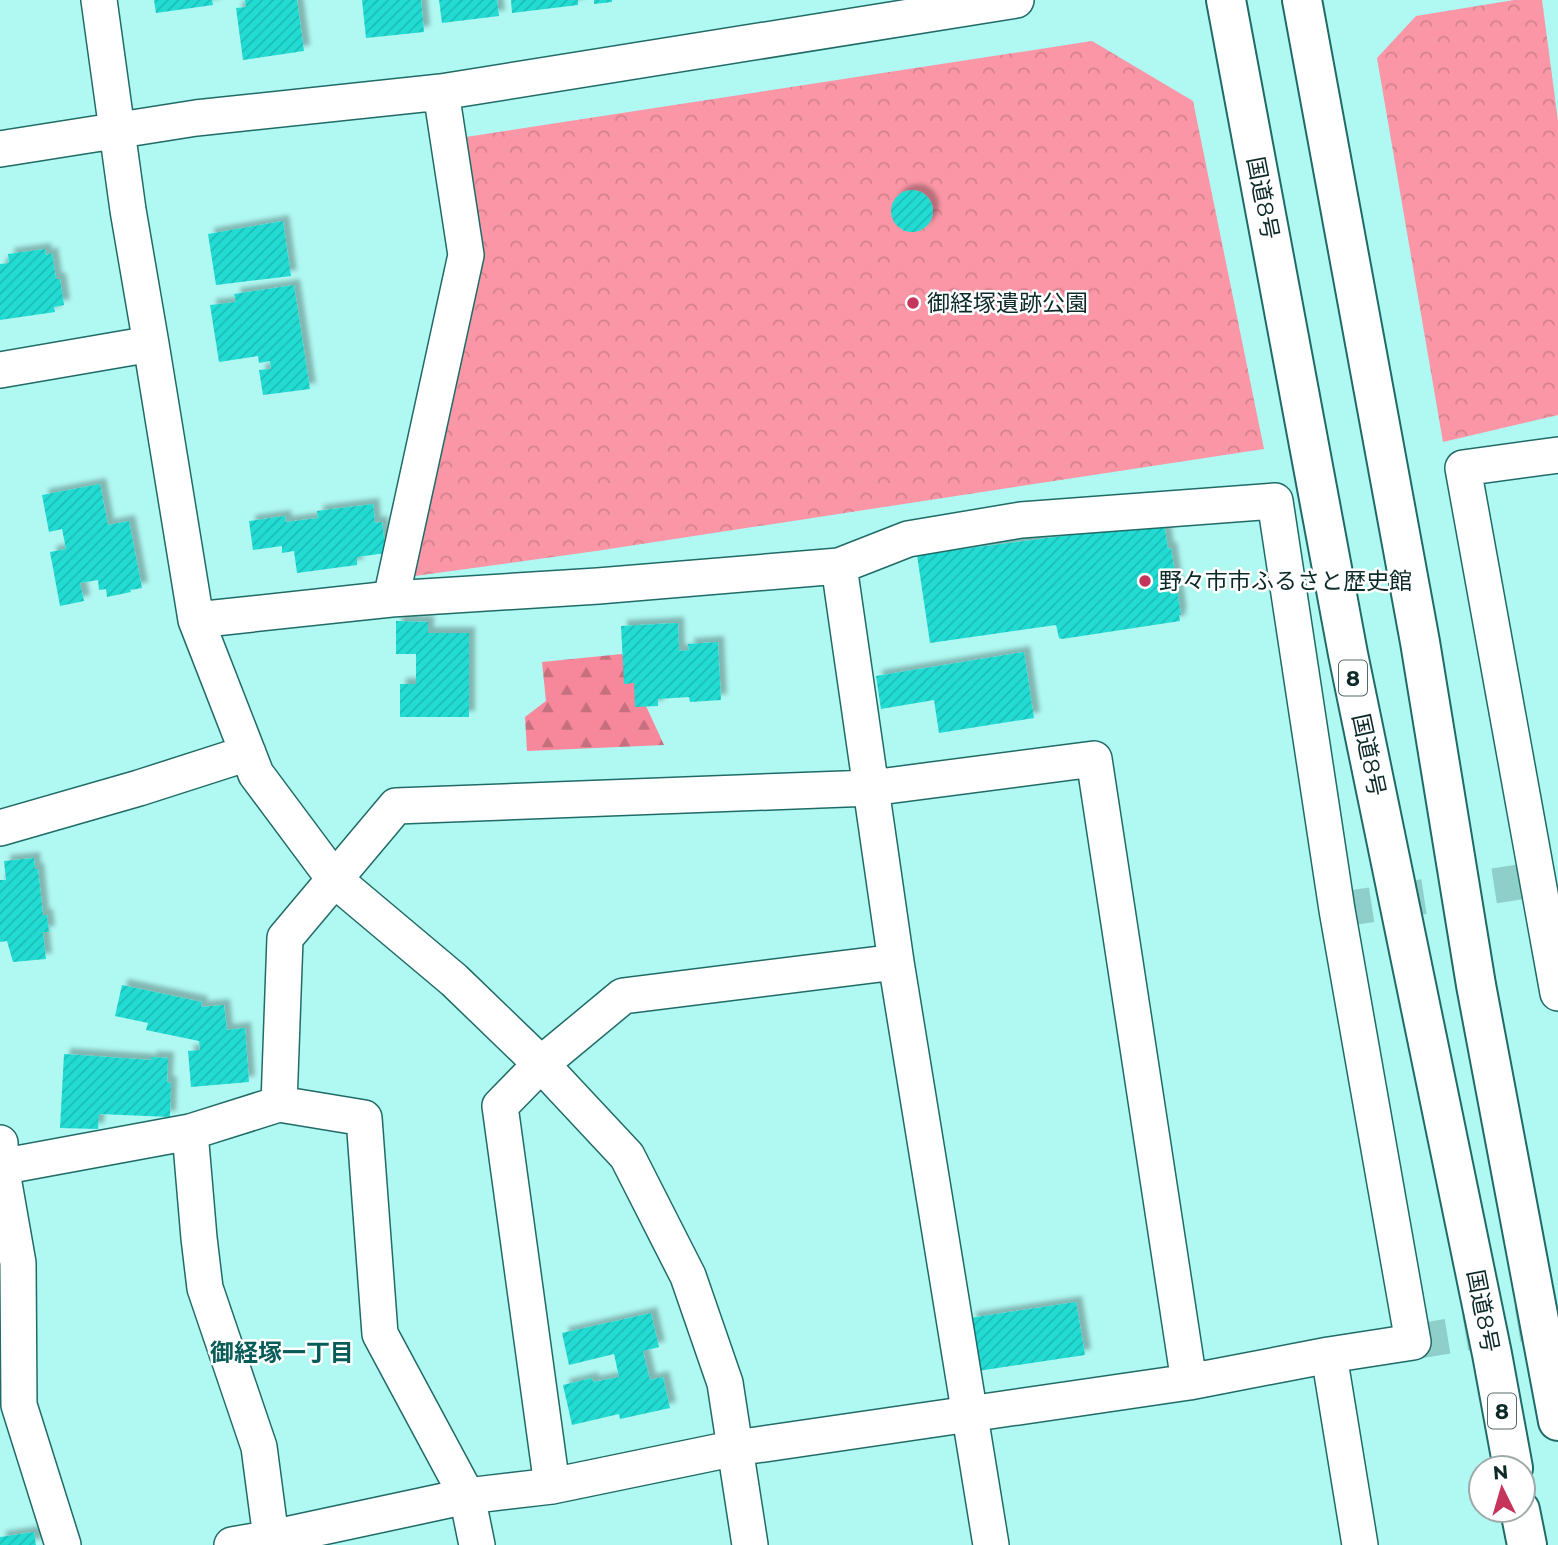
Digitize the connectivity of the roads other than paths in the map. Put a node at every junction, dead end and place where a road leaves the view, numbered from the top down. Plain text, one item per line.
1 (99, 0) edge
2 (1016, 0) edge
3 (1226, 0) edge
4 (1302, 0) edge
5 (441, 92) junction
6 (117, 130) junction
7 (0, 149) edge
8 (151, 344) junction
9 (0, 370) edge
10 (1558, 455) edge
11 (839, 566) junction
12 (391, 599) junction
13 (196, 620) junction
14 (248, 753) junction
15 (871, 788) junction
16 (0, 828) edge
17 (335, 880) junction
18 (896, 962) junction
19 (1558, 993) edge
20 (541, 1064) junction
21 (279, 1104) junction
22 (190, 1132) junction
23 (0, 1159) edge
24 (1329, 1355) junction
25 (1189, 1382) junction
26 (970, 1413) junction
27 (1558, 1421) edge
28 (736, 1448) junction
29 (1510, 1454) edge
30 (552, 1486) junction
31 (467, 1496) junction
32 (1523, 1524) edge
33 (272, 1541) edge
34 (63, 1545) edge
35 (232, 1545) edge
36 (477, 1545) edge
37 (750, 1545) edge
38 (991, 1545) edge
39 (1360, 1545) edge
40 (1527, 1545) edge

1 - 6 street
2 - 5 street
3 - 29 highway, 国道8号 / 8
4 - 27 highway
5 - 6 street
5 - 12 street
6 - 7 street
6 - 8 street
8 - 9 street
8 - 13 street
10 - 19 street
11 - 12 street
11 - 15 street
11 - 24 street
12 - 13 street
13 - 14 street
14 - 16 street
14 - 17 street
15 - 17 street
15 - 18 street
15 - 25 street
17 - 20 street
17 - 21 street
18 - 20 street
18 - 26 street
20 - 28 street
20 - 30 street
21 - 22 street
21 - 31 street
22 - 23 street
22 - 33 street
23 - 34 street
24 - 25 street
24 - 39 street
25 - 26 street
26 - 28 street
26 - 38 street
28 - 30 street
28 - 37 street
30 - 31 street
31 - 33 street
31 - 36 street
32 - 40 highway
33 - 35 street

